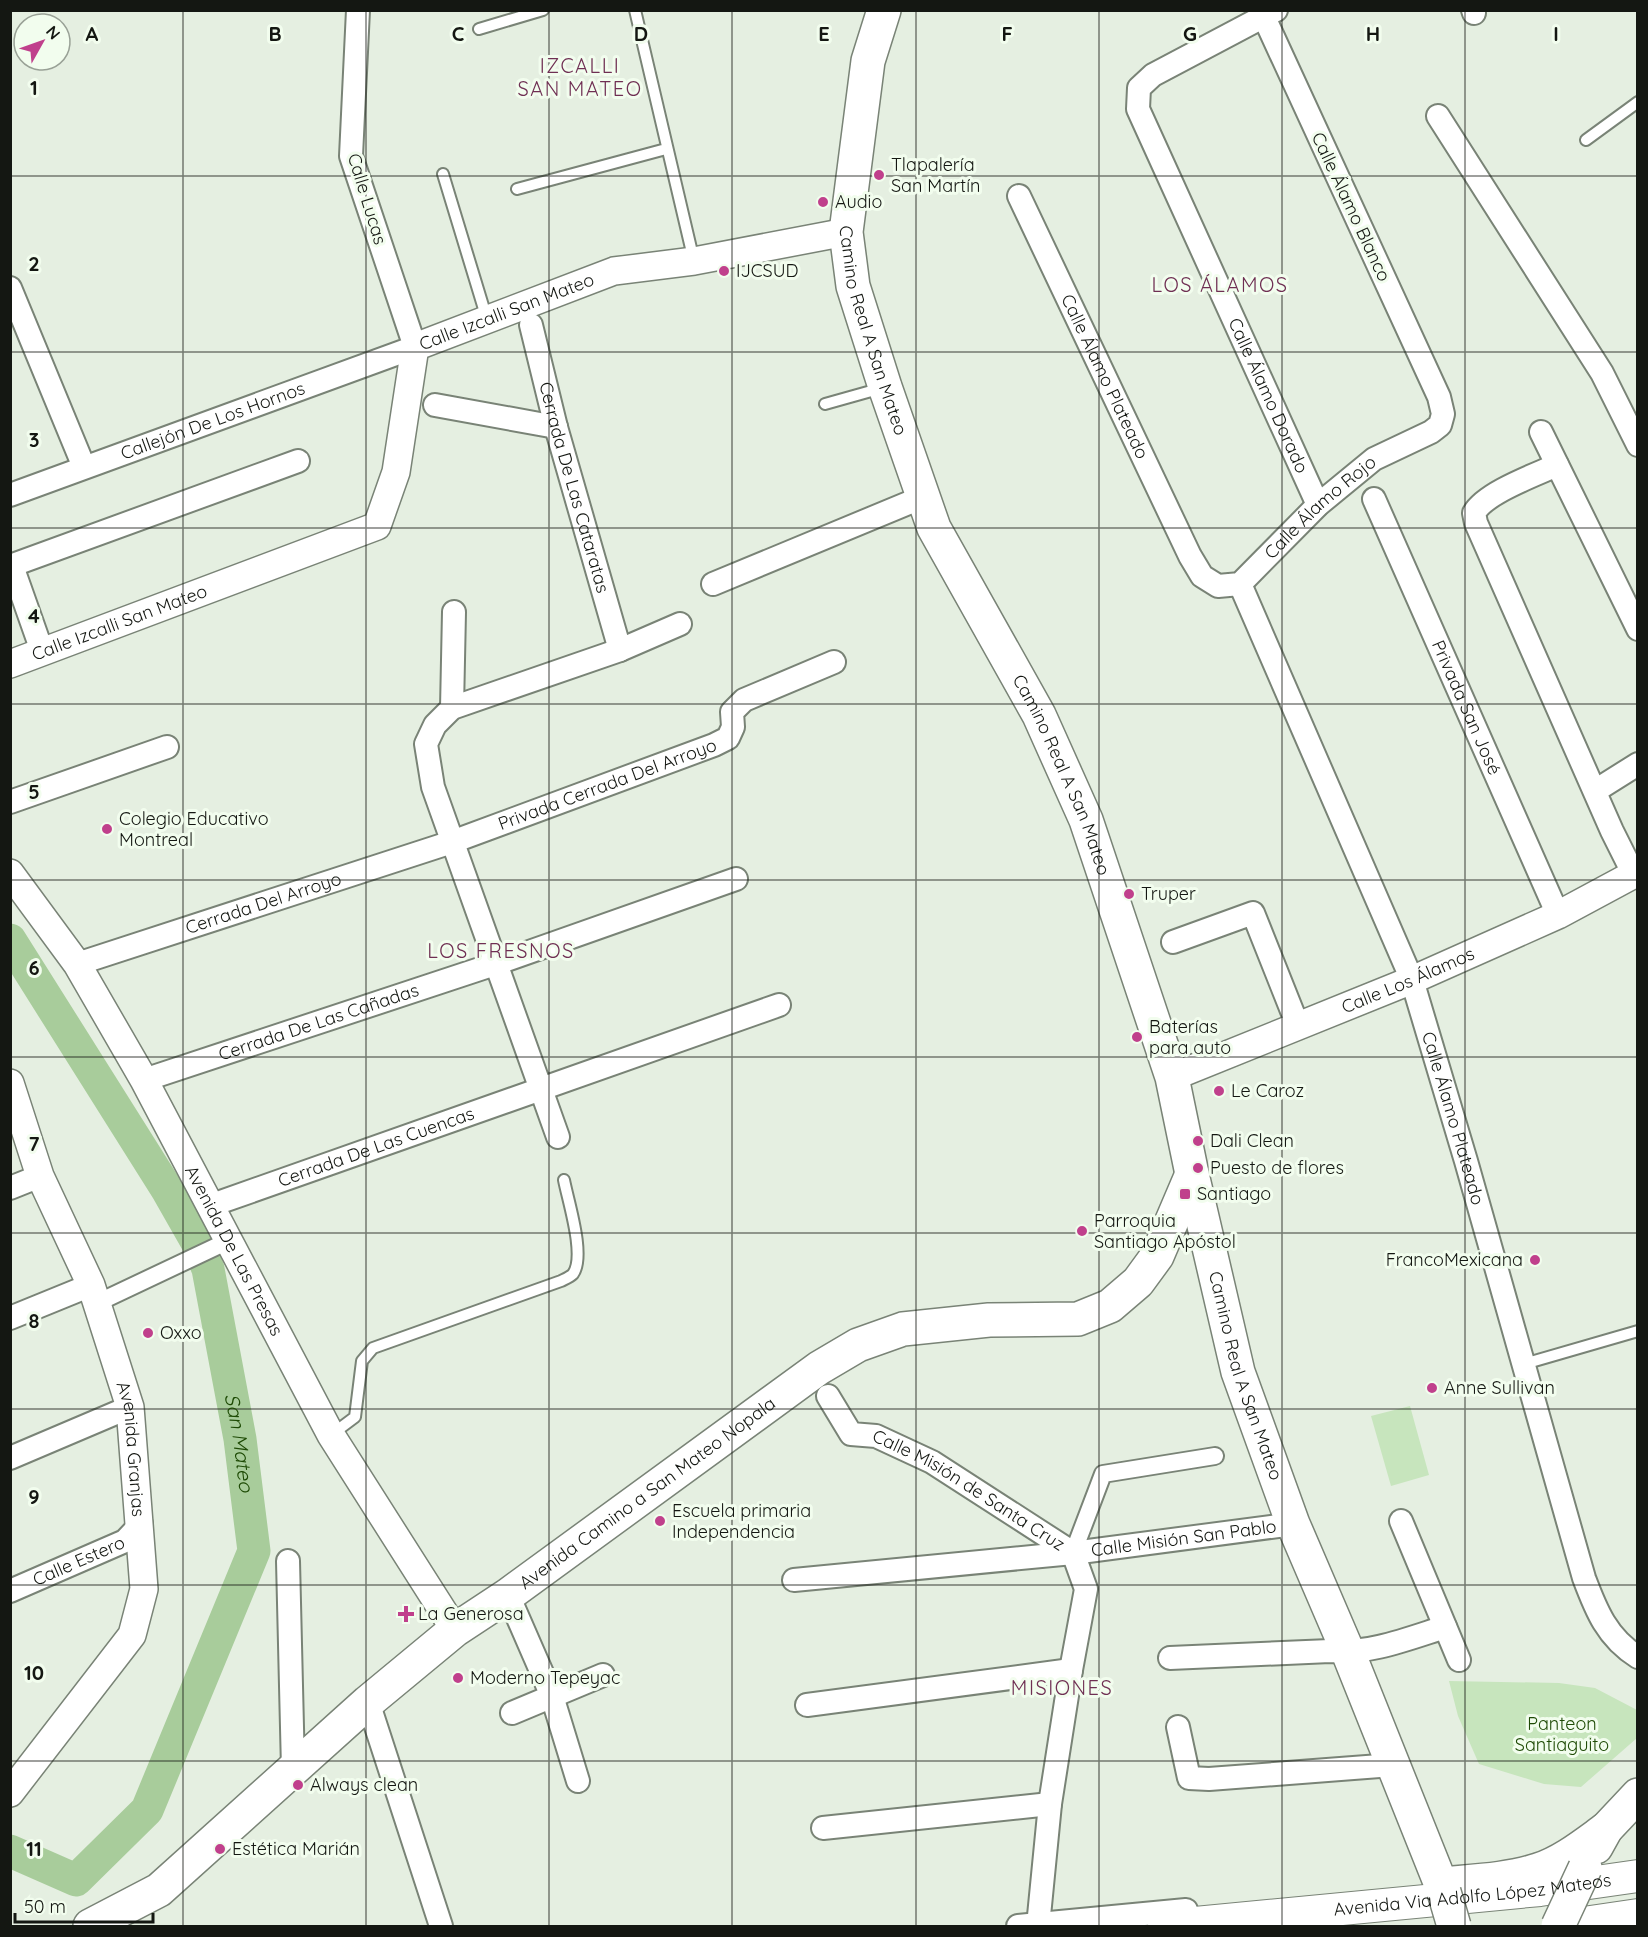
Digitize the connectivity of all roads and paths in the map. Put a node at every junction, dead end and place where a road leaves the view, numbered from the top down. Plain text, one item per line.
1 (358, 10) edge
2 (543, 10) edge
3 (635, 10) edge
4 (884, 10) edge
5 (1259, 15) edge
6 (479, 29) dead end
7 (1638, 102) edge
8 (1438, 116) dead end
9 (1586, 140) dead end
10 (666, 149) junction
11 (443, 174) dead end
12 (517, 189) dead end
13 (1019, 196) dead end
14 (846, 231) junction
15 (694, 261) junction
16 (10, 288) edge
17 (487, 320) junction
18 (531, 325) dead end
19 (415, 347) junction
20 (885, 387) junction
21 (1439, 397) joint
22 (825, 404) dead end
23 (435, 405) dead end
24 (556, 427) junction
25 (1541, 432) dead end
26 (1638, 445) edge
27 (298, 461) dead end
28 (1557, 465) junction
29 (84, 467) junction
30 (10, 495) edge
31 (923, 497) junction
32 (1374, 499) dead end
33 (1318, 506) junction
34 (11, 566) edge
35 (713, 584) dead end
36 (1240, 584) junction
37 (454, 612) dead end
38 (680, 624) dead end
39 (1638, 629) edge
40 (620, 650) junction
41 (42, 651) junction
42 (834, 662) dead end
43 (10, 664) edge
44 (452, 708) junction
45 (167, 747) dead end
46 (1638, 764) edge
47 (1595, 791) junction
48 (10, 802) edge
49 (452, 842) junction
50 (10, 873) edge
51 (1636, 873) edge
52 (736, 879) dead end
53 (1558, 915) junction
54 (1173, 942) dead end
55 (77, 964) junction
56 (495, 964) junction
57 (1412, 980) junction
58 (779, 1005) dead end
59 (1298, 1026) junction
60 (1172, 1077) junction
61 (144, 1080) junction
62 (10, 1083) edge
63 (541, 1089) junction
64 (558, 1137) dead end
65 (1192, 1174) junction
66 (40, 1176) junction
67 (564, 1180) dead end
68 (10, 1188) edge
69 (212, 1205) junction
70 (222, 1243) junction
71 (94, 1294) junction
72 (10, 1318) edge
73 (1638, 1331) edge
74 (1524, 1364) junction
75 (828, 1396) dead end
76 (130, 1407) junction
77 (331, 1435) junction
78 (1215, 1456) dead end
79 (10, 1458) edge
80 (1401, 1521) dead end
81 (141, 1524) junction
82 (1293, 1524) junction
83 (1073, 1553) junction
84 (288, 1561) dead end
85 (794, 1580) dead end
86 (10, 1591) edge
87 (508, 1595) junction
88 (1445, 1627) junction
89 (455, 1630) junction
90 (1348, 1652) junction
91 (1638, 1657) edge
92 (1170, 1658) dead end
93 (1459, 1660) dead end
94 (1071, 1670) junction
95 (603, 1675) dead end
96 (552, 1696) junction
97 (368, 1702) junction
98 (807, 1706) dead end
99 (512, 1713) dead end
100 (1178, 1727) dead end
101 (1393, 1765) junction
102 (294, 1769) junction
103 (578, 1781) dead end
104 (12, 1788) edge
105 (1638, 1794) edge
106 (1050, 1804) junction
107 (823, 1828) dead end
108 (1606, 1829) junction
109 (1638, 1876) edge
110 (1450, 1909) edge
111 (1638, 1915) edge
112 (90, 1926) edge
113 (441, 1926) edge
114 (1031, 1926) edge
115 (1164, 1926) edge
116 (1558, 1926) edge
117 (1563, 1926) edge

1 - 19 street, Calle Lucas
2 - 6 lane
3 - 10 lane
4 - 14 main road, Camino Real A San Mateo
5 - 21 street, Calle Álamo Blanco
5 - 33 street, Calle Álamo Dorado
7 - 9 lane
8 - 26 street
10 - 12 lane
10 - 15 lane
11 - 17 lane
13 - 36 street, Calle Álamo Plateado
14 - 15 street, Calle Izcalli San Mateo
14 - 20 main road, Camino Real A San Mateo
15 - 17 street, Calle Izcalli San Mateo
16 - 29 street
17 - 19 street, Calle Izcalli San Mateo
18 - 24 street, Cerrada De Las Cataratas
19 - 29 street, Callejón De Los Hornos
19 - 41 street, Calle Izcalli San Mateo
20 - 22 lane
20 - 31 main road, Camino Real A San Mateo
21 - 33 street, Calle Álamo Rojo
23 - 24 street
24 - 40 street, Cerrada De Las Cataratas
25 - 28 street
27 - 34 street
28 - 39 street
28 - 47 street
29 - 30 street, Callejón De Los Hornos
31 - 35 street
31 - 60 main road, Camino Real A San Mateo
32 - 53 street, Privada San José
33 - 36 street, Calle Álamo Rojo
34 - 41 street
36 - 57 street, Calle Álamo Plateado
37 - 44 street
38 - 40 street
40 - 44 street
41 - 43 street, Calle Izcalli San Mateo
42 - 49 street, Privada Cerrada Del Arroyo
44 - 49 street
45 - 48 street
46 - 47 street
47 - 51 street
49 - 55 street, Cerrada Del Arroyo
49 - 56 street
50 - 55 street, Avenida De Las Presas
51 - 53 street, Calle Los Álamos
52 - 56 street, Cerrada De Las Cañadas
53 - 57 street, Calle Los Álamos
54 - 59 street
55 - 61 street, Avenida De Las Presas
56 - 61 street, Cerrada De Las Cañadas
56 - 63 street
57 - 59 street, Calle Los Álamos
57 - 74 street, Calle Álamo Plateado
58 - 63 street, Cerrada De Las Cuencas
59 - 60 street, Calle Los Álamos
60 - 65 main road, Camino Real A San Mateo
61 - 69 street, Avenida De Las Presas
62 - 66 street, Avenida Granjas
63 - 64 street
63 - 69 street, Cerrada De Las Cuencas
65 - 82 main road, Camino Real A San Mateo
65 - 87 main road, Avenida Camino a San Mateo Nopala
66 - 68 street
66 - 71 street, Avenida Granjas
67 - 77 lane
69 - 70 street, Avenida De Las Presas
70 - 71 street
70 - 77 street, Avenida De Las Presas
71 - 72 street
71 - 76 street, Avenida Granjas
73 - 74 lane
74 - 91 street, Calle Álamo Plateado
75 - 83 street, Calle Misión de Santa Cruz
76 - 79 street
76 - 81 street, Avenida Granjas
77 - 89 street, Avenida De Las Presas
78 - 83 street
80 - 88 street
81 - 86 street, Calle Estero
81 - 104 street, Avenida Granjas
82 - 83 street, Calle Misión San Pablo
82 - 90 main road, Camino Real A San Mateo
83 - 85 street, Calle Misión San Pablo
83 - 94 street, Calle Misión de Santa Cruz
84 - 102 street
87 - 89 main road, Avenida Camino a San Mateo Nopala
87 - 96 street
88 - 90 street
88 - 93 street
89 - 97 main road, Avenida Camino a San Mateo Nopala
90 - 92 street
90 - 101 main road, Camino Real A San Mateo
94 - 98 street
94 - 106 street, Calle Misión de Santa Cruz
95 - 96 street
96 - 99 street
96 - 103 street
97 - 102 main road, Avenida Camino a San Mateo Nopala
97 - 113 street
100 - 101 street
101 - 110 main road, Camino Real A San Mateo
102 - 112 main road, Avenida Camino a San Mateo Nopala
105 - 108 main road
106 - 107 street
106 - 114 street, Calle Misión de Santa Cruz
108 - 110 main road
108 - 116 main road, bridge
109 - 115 main road, Avenida Via Adolfo López Mateos
110 - 114 street, Avenida Via Adolfo López Mateos
111 - 117 main road

